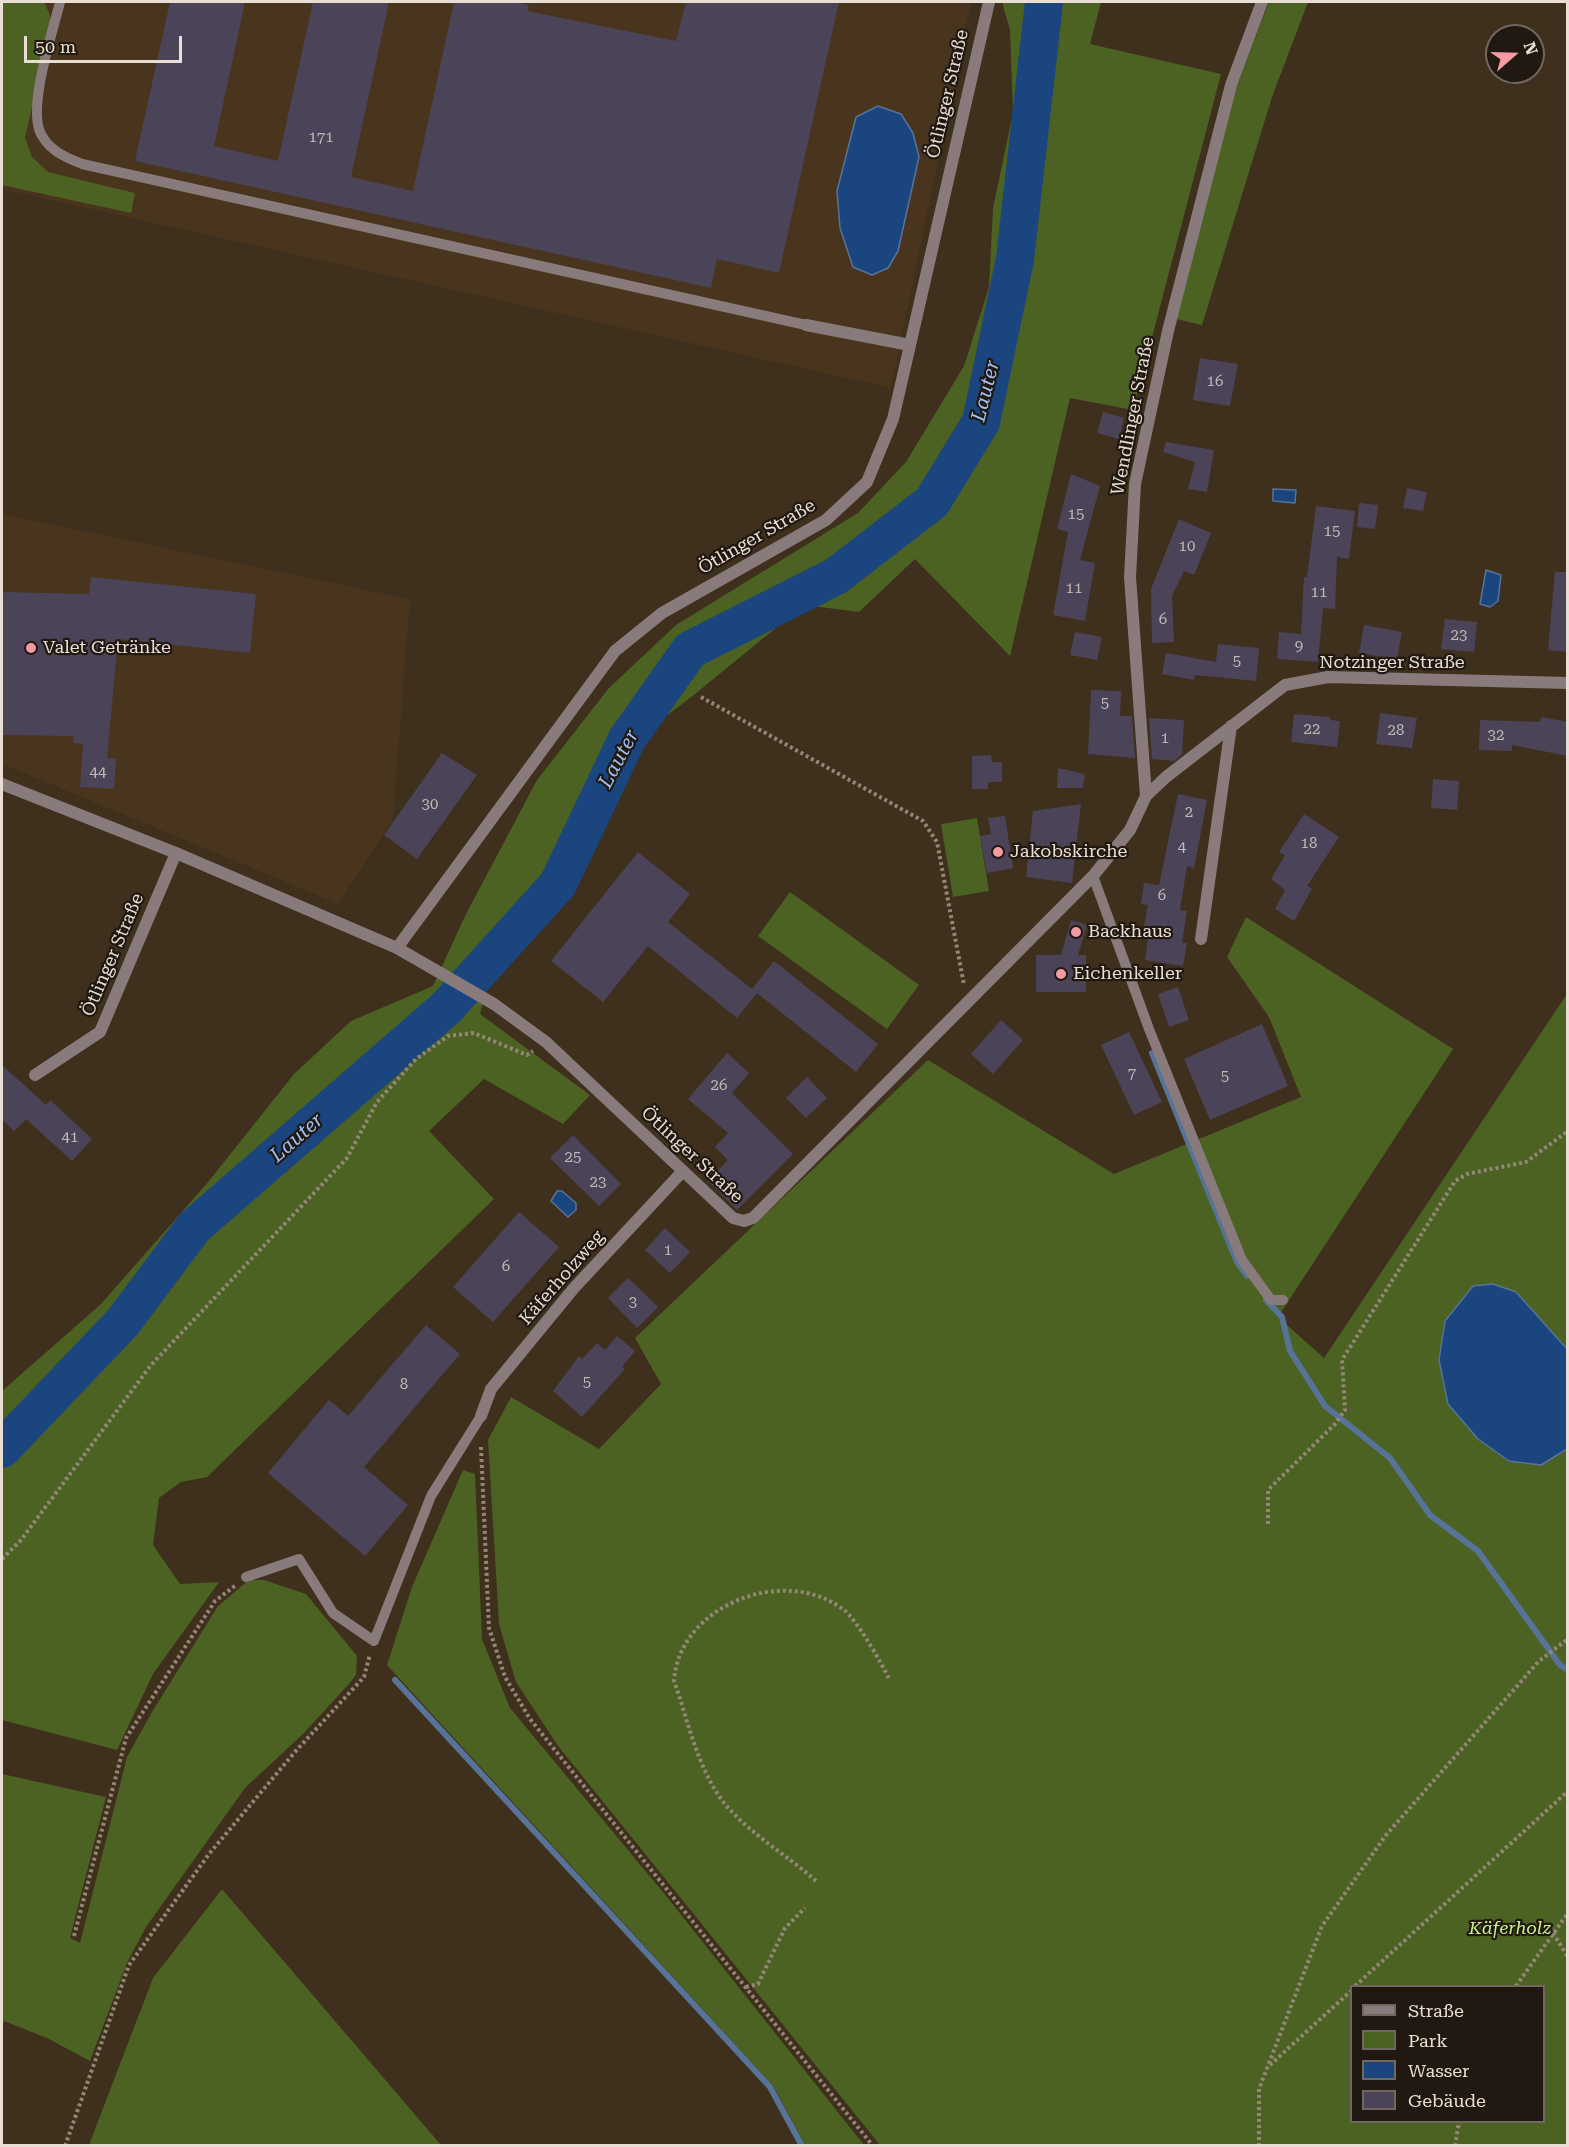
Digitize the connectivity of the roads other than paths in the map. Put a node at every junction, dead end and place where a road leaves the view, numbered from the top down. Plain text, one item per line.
1 (60, 2) edge
2 (989, 2) edge
3 (1262, 2) edge
4 (806, 325) joint
5 (909, 345) junction
6 (1568, 683) edge
7 (1231, 726) junction
8 (2, 784) edge
9 (1146, 796) junction
10 (176, 853) junction
11 (1093, 876) junction
12 (1201, 939) dead end
13 (397, 948) junction
14 (35, 1075) dead end
15 (682, 1172) junction
16 (1283, 1300) dead end
17 (481, 1416) joint
18 (246, 1577) road end

1 - 4 lane
2 - 5 street, Ötlinger Straße
3 - 9 street, Wendlinger Straße
4 - 5 street
5 - 13 street, Ötlinger Straße
6 - 7 street, Notzinger Straße
7 - 9 street, Notzinger Straße
7 - 12 street
8 - 10 street, Ötlinger Straße
9 - 11 street, Ötlinger Straße
10 - 13 street, Ötlinger Straße
10 - 14 street, Ötlinger Straße
11 - 15 street, Ötlinger Straße
11 - 16 lane
13 - 15 street, Ötlinger Straße
15 - 17 street, Käferholzweg
17 - 18 lane

